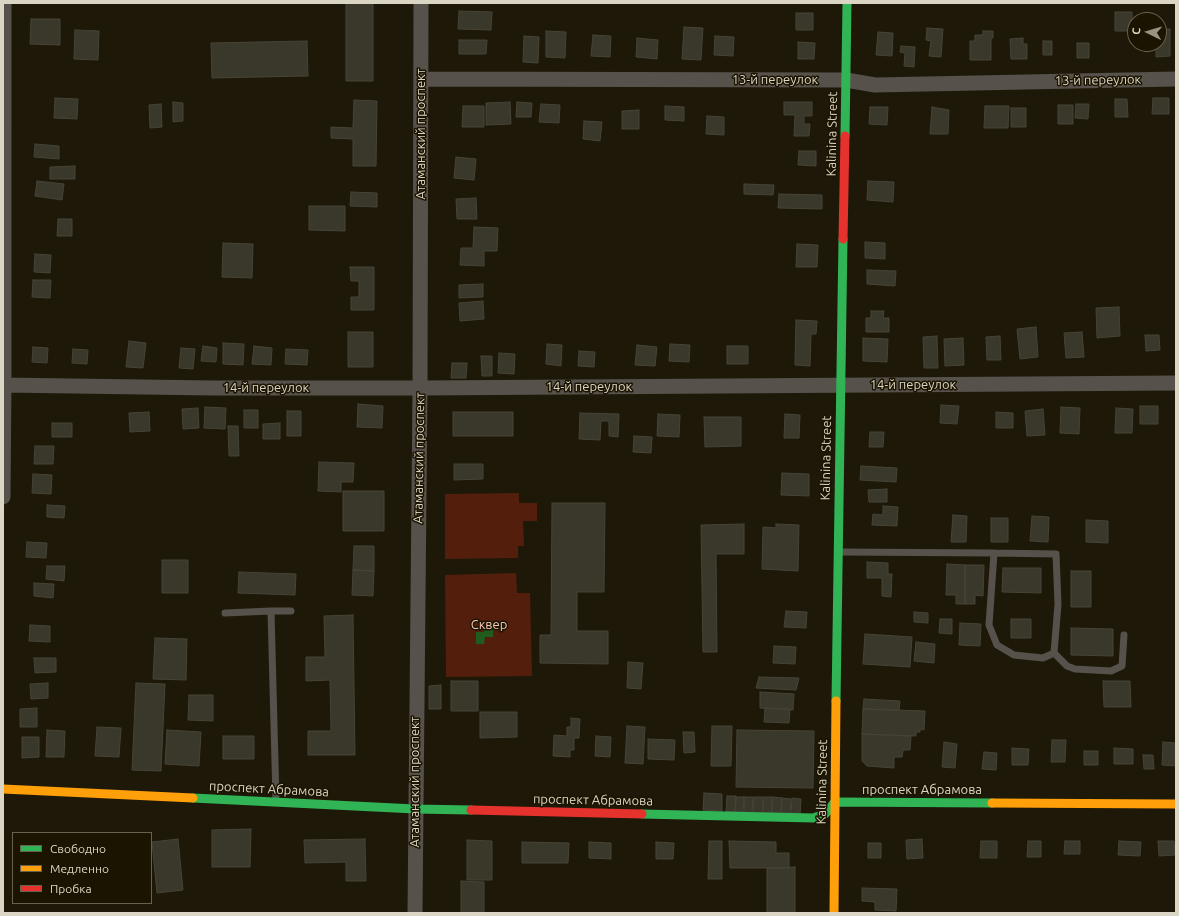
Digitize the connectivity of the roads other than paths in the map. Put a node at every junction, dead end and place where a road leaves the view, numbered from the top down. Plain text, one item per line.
1 (4, 3) edge
2 (421, 3) edge
3 (847, 3) edge
4 (3, 74) edge
5 (421, 79) junction
6 (1176, 79) edge
7 (846, 80) junction
8 (1176, 383) edge
9 (4, 385) edge
10 (840, 385) junction
11 (420, 388) junction
12 (3, 498) edge
13 (838, 552) junction
14 (994, 553) junction
15 (291, 611) dead end
16 (271, 612) junction
17 (225, 613) dead end
18 (1124, 635) dead end
19 (1054, 653) junction
20 (3, 789) edge
21 (276, 802) junction
22 (835, 802) junction
23 (1176, 804) edge
24 (415, 810) junction
25 (415, 913) edge
26 (834, 913) edge

1 - 4 street
2 - 5 street, Атаманский проспект
3 - 7 street, Kalinina Street
4 - 9 street
5 - 7 street, 13-й переулок
5 - 11 street, Атаманский проспект
6 - 7 street, 13-й переулок
7 - 10 street, Kalinina Street
8 - 10 street, 14-й переулок
9 - 11 street, 14-й переулок
9 - 12 street
10 - 11 street, 14-й переулок
10 - 13 street, Kalinina Street
11 - 24 street, Атаманский проспект
13 - 14 lane
13 - 22 street, Kalinina Street
14 - 19 lane
14 - 19 lane
15 - 16 lane
16 - 17 lane
16 - 21 lane
18 - 19 lane
20 - 21 street, проспект Абрамова
21 - 24 street, проспект Абрамова
22 - 23 street, проспект Абрамова
22 - 24 street, проспект Абрамова
22 - 26 street, Kalinina Street
24 - 25 street, Атаманский проспект

